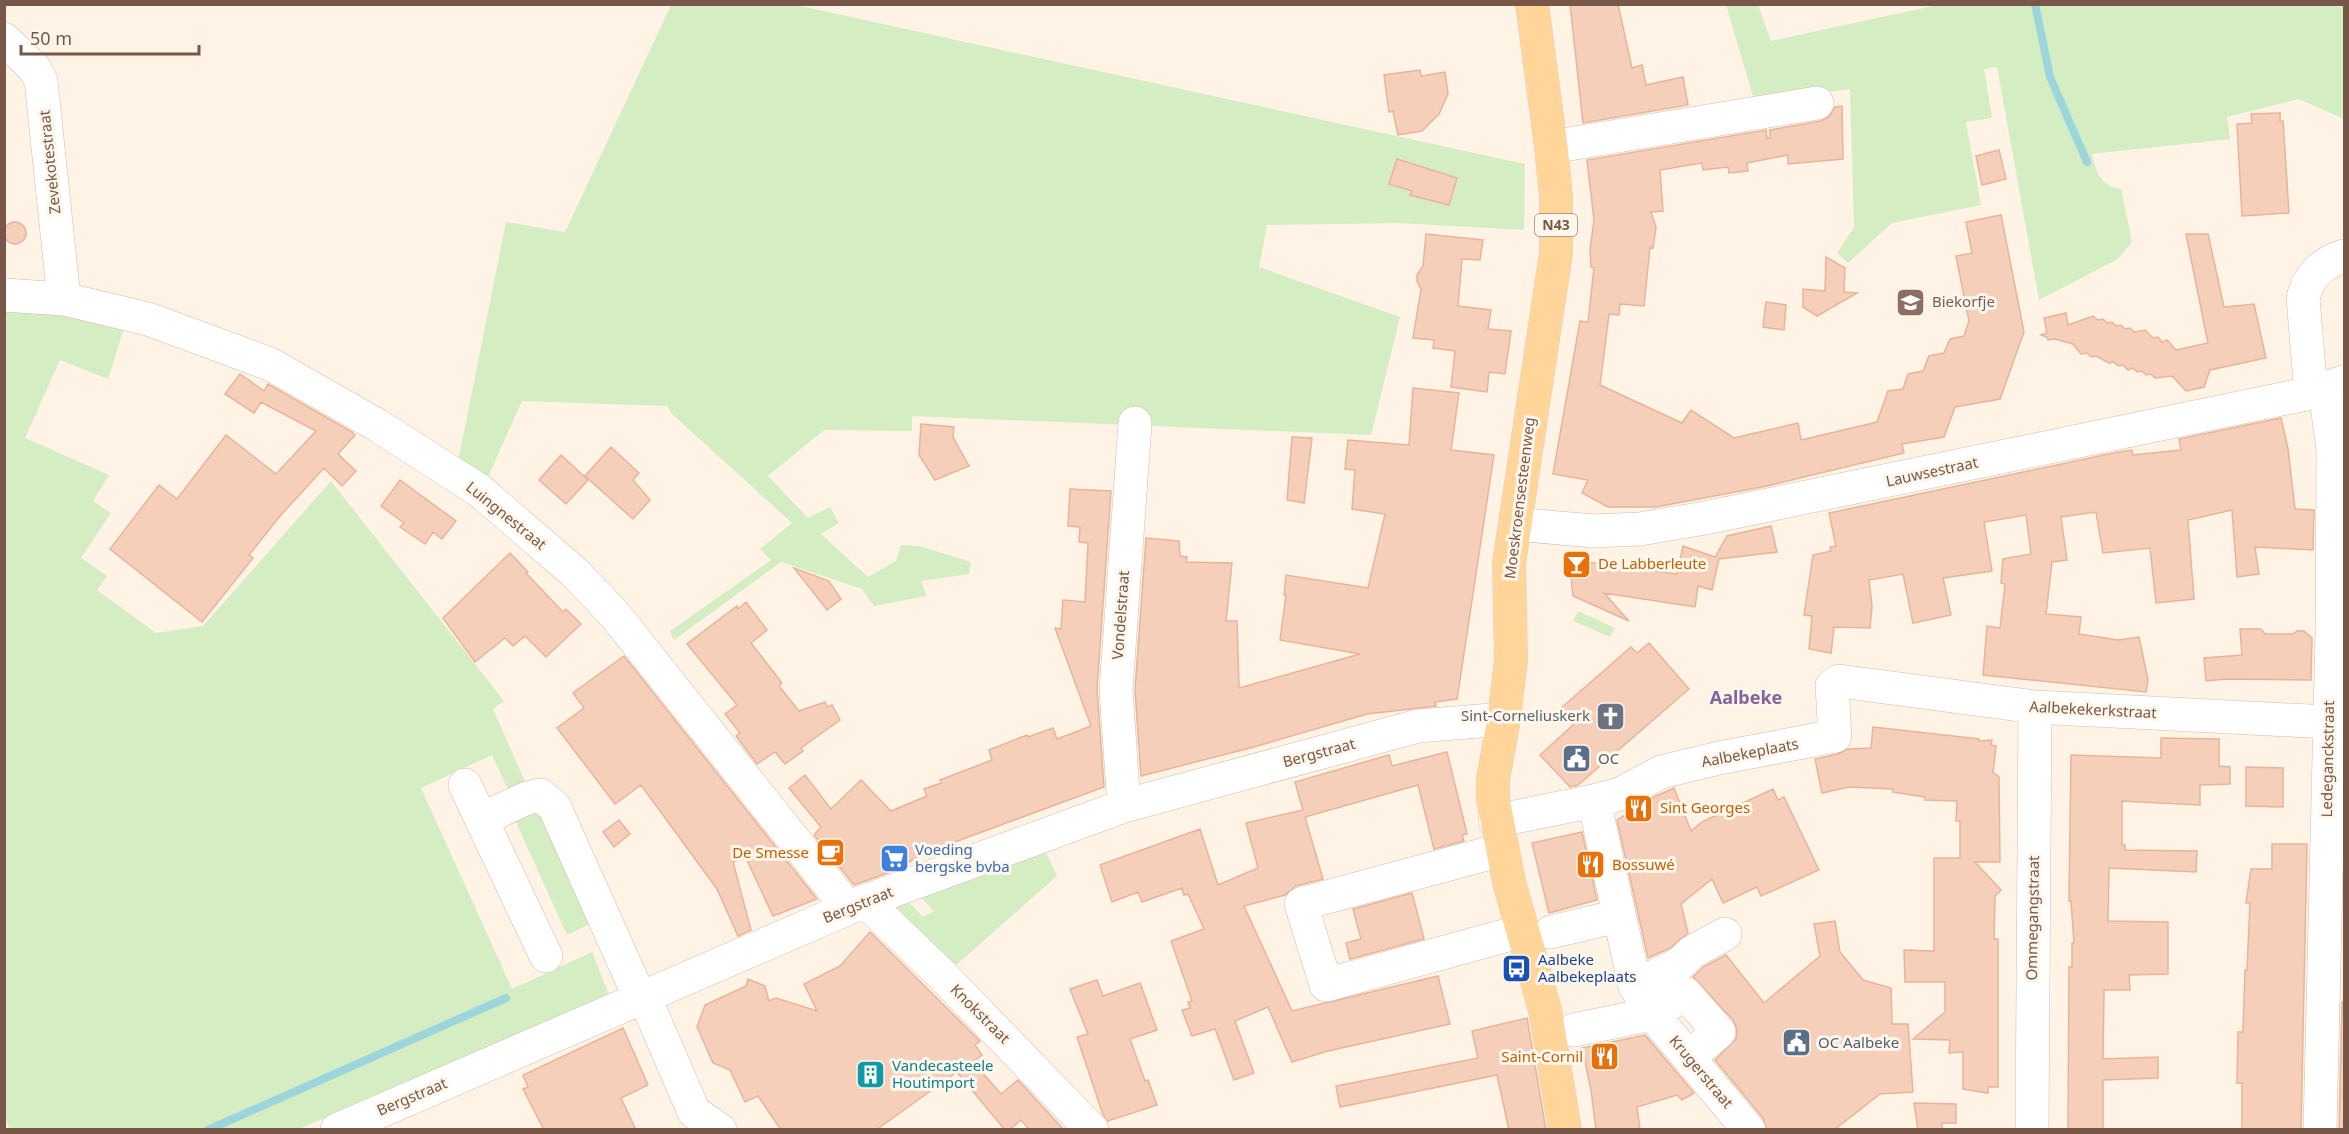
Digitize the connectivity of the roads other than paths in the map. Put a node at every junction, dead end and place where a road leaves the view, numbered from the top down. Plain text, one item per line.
1 (1532, 4) edge
2 (4, 39) edge
3 (1817, 103) dead end
4 (1551, 147) junction
5 (2344, 256) edge
6 (4, 295) edge
7 (64, 299) junction
8 (2327, 388) edge
9 (1135, 423) dead end
10 (1515, 524) junction
11 (2338, 632) edge
12 (1859, 683) joint
13 (2035, 707) junction
14 (1504, 719) junction
15 (2328, 722) junction
16 (2337, 772) edge
17 (465, 785) dead end
18 (1594, 801) junction
19 (1124, 806) junction
20 (482, 819) junction
21 (1498, 835) junction
22 (856, 904) junction
23 (1614, 917) dead end
24 (1537, 932) junction
25 (1725, 934) dead end
26 (546, 956) dead end
27 (642, 997) junction
28 (1639, 998) junction
29 (1578, 1025) dead end
30 (337, 1130) edge
31 (720, 1130) edge
32 (1092, 1130) edge
33 (1565, 1130) edge
34 (1749, 1130) edge
35 (2032, 1130) edge
36 (2320, 1130) edge

1 - 4 main road, Moeskroensesteenweg / N43
2 - 7 street, Zevekotestraat
3 - 4 street
4 - 10 main road, Moeskroensesteenweg / N43
5 - 8 street, Ledeganckstraat
6 - 7 street, Luingnestraat
7 - 22 street, Luingnestraat
8 - 10 street, Lauwsestraat
8 - 11 street, Ledeganckstraat
9 - 19 street, Vondelstraat
10 - 14 main road, Moeskroensesteenweg / N43
11 - 15 street, Ledeganckstraat
12 - 13 street, Aalbekekerkstraat
12 - 18 street, Aalbekeplaats
13 - 15 street, Aalbekekerkstraat
13 - 35 street, Ommegangstraat
14 - 19 street, Bergstraat
14 - 21 main road, Moeskroensesteenweg / N43
15 - 16 street, Ledeganckstraat
16 - 36 street, Ledeganckstraat
17 - 20 street
18 - 21 street, Aalbekeplaats
18 - 28 street
19 - 22 street, Bergstraat
20 - 26 street
20 - 27 street
21 - 24 main road, Moeskroensesteenweg / N43
21 - 24 street, Aalbekeplaats
22 - 27 street, Bergstraat
22 - 32 street, Knokstraat
23 - 24 street
24 - 33 main road, Moeskroensesteenweg / N43
25 - 28 street
27 - 30 street, Bergstraat
27 - 31 street
28 - 29 street
28 - 34 street, Krugerstraat

